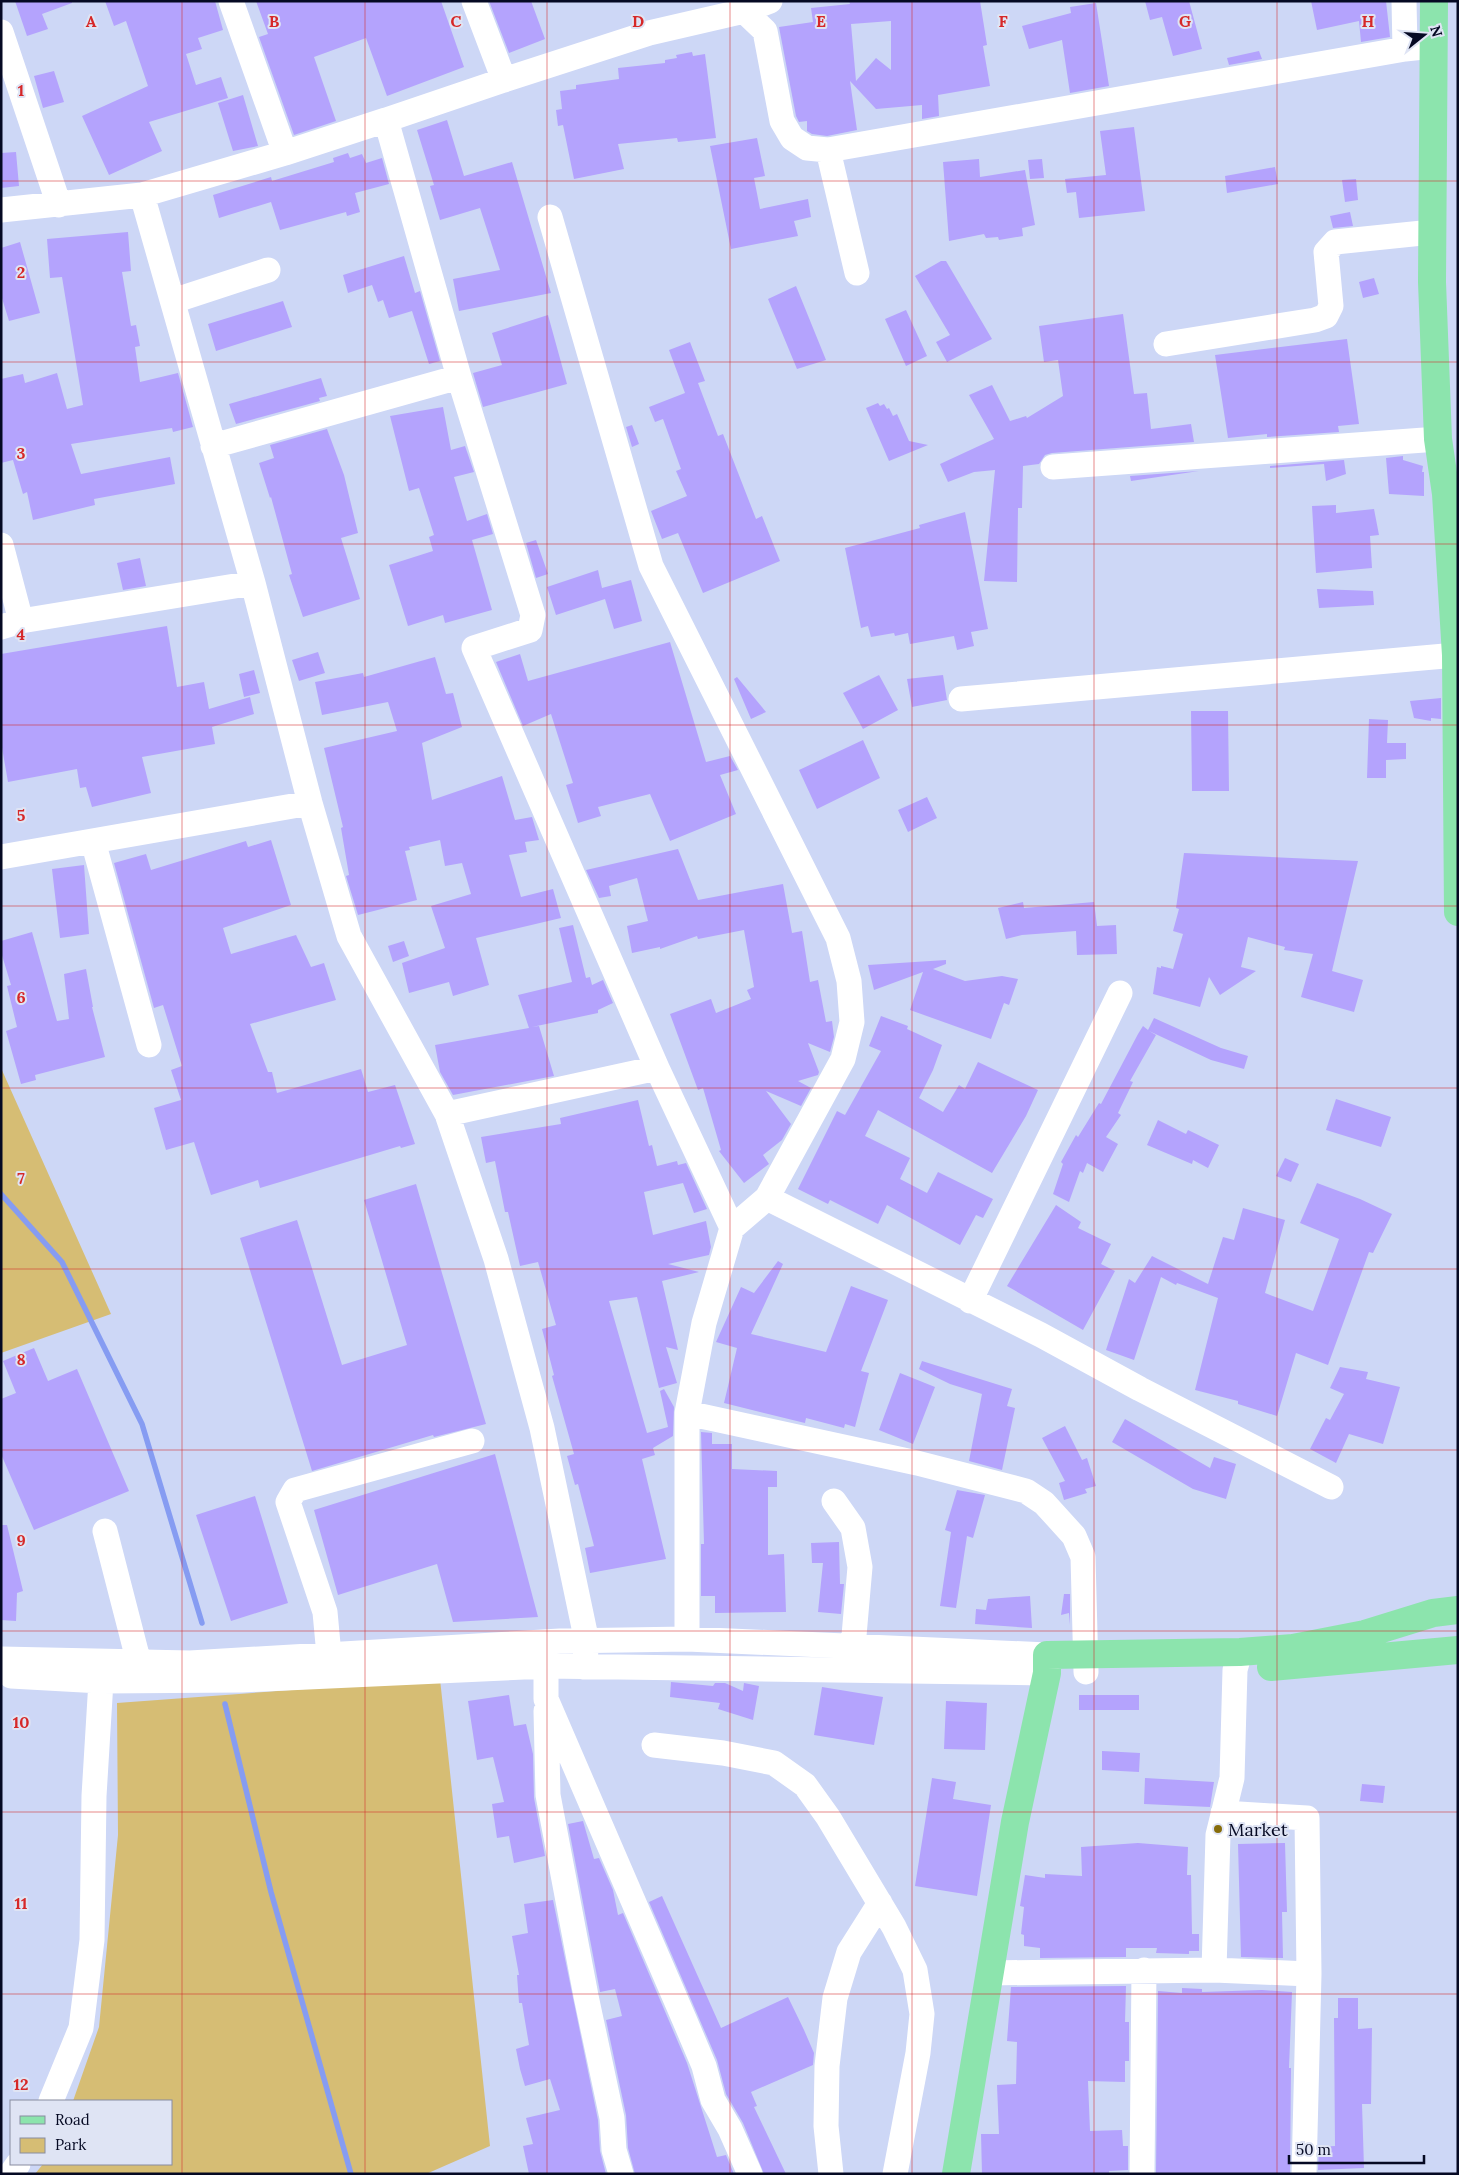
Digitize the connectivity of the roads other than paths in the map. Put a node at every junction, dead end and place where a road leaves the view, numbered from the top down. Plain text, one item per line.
1 (231, 1) edge
2 (474, 1) edge
3 (770, 1) edge
4 (1404, 1) edge
5 (1434, 1) edge
6 (744, 10) junction
7 (1, 32) edge
8 (1433, 46) junction
9 (1404, 49) junction
10 (504, 80) junction
11 (386, 120) junction
12 (828, 150) junction
13 (285, 153) junction
14 (142, 195) junction
15 (59, 205) junction
16 (1, 210) edge
17 (550, 217) dead end
18 (1432, 232) junction
19 (268, 270) dead end
20 (857, 273) dead end
21 (173, 300) junction
22 (1166, 344) dead end
23 (459, 377) junction
24 (1438, 439) junction
25 (213, 446) junction
26 (1053, 468) dead end
27 (1, 545) edge
28 (253, 583) junction
29 (11, 624) edge
30 (1456, 655) junction
31 (961, 698) dead end
32 (310, 804) junction
33 (93, 841) junction
34 (1, 856) edge
35 (1458, 912) edge
36 (1120, 993) dead end
37 (149, 1045) dead end
38 (657, 1068) junction
39 (447, 1114) junction
40 (767, 1198) junction
41 (732, 1228) junction
42 (970, 1300) junction
43 (687, 1412) junction
44 (472, 1441) dead end
45 (1331, 1487) dead end
46 (834, 1501) dead end
47 (105, 1531) dead end
48 (1458, 1610) edge
49 (687, 1639) junction
50 (712, 1640) junction
51 (586, 1642) junction
52 (854, 1647) junction
53 (1458, 1650) edge
54 (329, 1655) junction
55 (1, 1659) edge
56 (912, 1660) junction
57 (1238, 1661) junction
58 (139, 1663) junction
59 (1086, 1663) junction
60 (1047, 1664) junction
61 (546, 1666) junction
62 (584, 1667) junction
63 (708, 1668) junction
64 (1, 1676) edge
65 (101, 1681) junction
66 (546, 1700) junction
67 (654, 1745) dead end
68 (1223, 1813) junction
69 (880, 1904) junction
70 (1144, 1970) junction
71 (1214, 1970) junction
72 (989, 1973) junction
73 (1309, 1974) junction
74 (51, 2100) edge
75 (621, 2174) edge
76 (750, 2174) edge
77 (831, 2174) edge
78 (895, 2174) edge
79 (956, 2174) edge
80 (1142, 2174) edge
81 (1304, 2174) edge

1 - 13 street
2 - 10 street
3 - 6 street
4 - 9 street
5 - 8 main road
6 - 10 street
6 - 12 street
7 - 15 street
8 - 9 street
8 - 18 main road
9 - 12 street
10 - 11 street
11 - 13 street
11 - 23 street
12 - 20 street
13 - 14 street
14 - 15 street
14 - 21 street
15 - 16 street
17 - 40 street
18 - 22 street
18 - 24 main road
19 - 21 street
21 - 25 street
23 - 25 street
23 - 38 street
24 - 26 street
24 - 30 main road
25 - 28 street
27 - 29 street
28 - 29 street
28 - 32 street
30 - 31 street
30 - 35 main road
32 - 33 street
32 - 39 street
33 - 34 street
33 - 37 street
36 - 42 street
38 - 39 street
38 - 41 street
39 - 51 street
40 - 41 street
40 - 42 street
41 - 43 street
42 - 45 street
43 - 49 street
43 - 59 street
44 - 54 street
46 - 52 street
47 - 58 street
48 - 57 main road
49 - 50 street
49 - 51 street
50 - 52 street
50 - 63 street
51 - 54 street
51 - 62 street
52 - 56 street
53 - 57 main road
54 - 58 street
55 - 58 street
56 - 60 street
56 - 63 street
57 - 59 main road
57 - 68 street
59 - 60 main road
60 - 72 main road
61 - 62 street
61 - 65 street
61 - 66 street
62 - 63 street
64 - 65 street
65 - 74 street
66 - 75 street
66 - 76 street
67 - 69 street
68 - 71 street
68 - 73 street
69 - 77 street
69 - 78 street
70 - 71 street
70 - 72 street
70 - 80 street
71 - 73 street
72 - 79 main road
73 - 81 street

